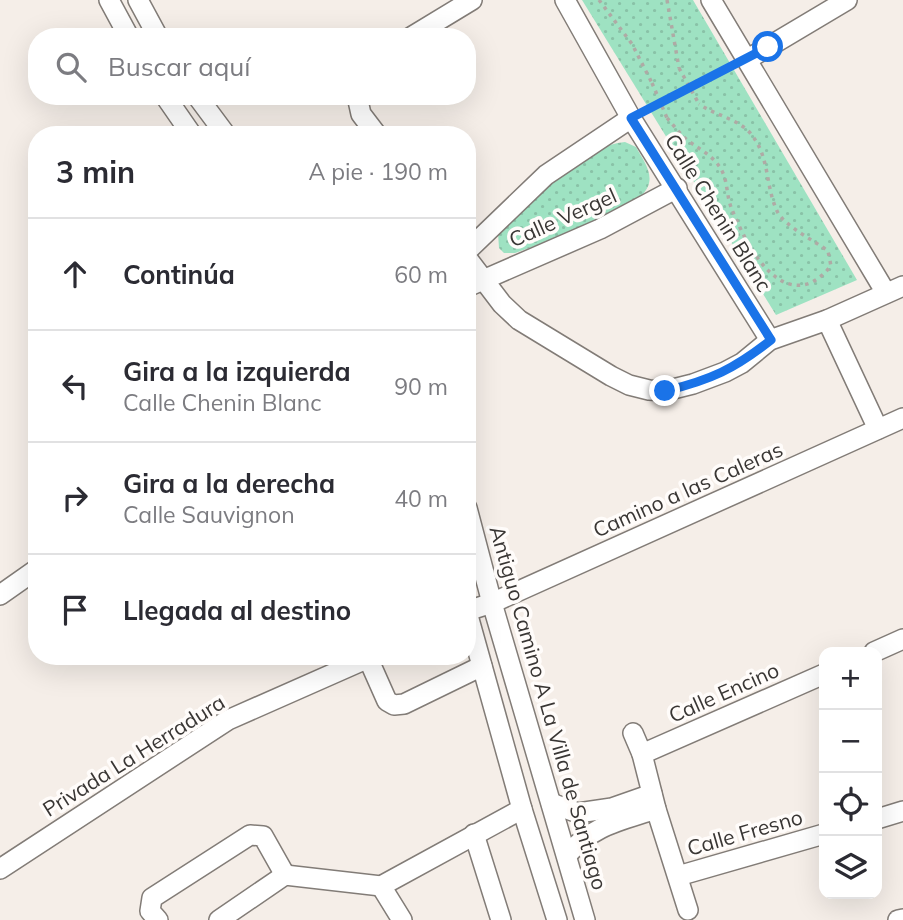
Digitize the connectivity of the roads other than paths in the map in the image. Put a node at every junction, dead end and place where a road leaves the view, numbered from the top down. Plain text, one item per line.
1 (110, 0) edge
2 (138, 0) edge
3 (472, 0) edge
4 (565, 0) edge
5 (711, 0) edge
6 (847, 0) edge
7 (124, 28) edge
8 (153, 28) edge
9 (426, 28) edge
10 (748, 59) junction
11 (171, 105) edge
12 (204, 105) edge
13 (359, 105) edge
14 (631, 118) junction
15 (186, 126) edge
16 (219, 126) edge
17 (370, 126) edge
18 (677, 188) junction
19 (476, 242) edge
20 (476, 282) edge
21 (476, 283) edge
22 (894, 290) edge
23 (827, 320) junction
24 (771, 340) junction
25 (903, 418) edge
26 (878, 429) junction
27 (476, 542) edge
28 (28, 575) edge
29 (0, 595) edge
30 (492, 603) junction
31 (476, 608) edge
32 (903, 639) edge
33 (476, 644) edge
34 (882, 648) edge
35 (352, 665) edge
36 (373, 665) edge
37 (482, 666) junction
38 (819, 676) edge
39 (633, 733) dead end
40 (642, 754) junction
41 (654, 802) junction
42 (551, 803) junction
43 (522, 809) junction
44 (903, 811) edge
45 (882, 817) edge
46 (474, 834) junction
47 (819, 835) edge
48 (566, 855) junction
49 (0, 869) edge
50 (285, 875) junction
51 (678, 876) junction
52 (381, 886) junction
53 (688, 910) dead end
54 (158, 920) edge
55 (219, 920) edge
56 (402, 920) edge
57 (501, 920) edge
58 (557, 920) edge
59 (585, 920) edge

1 - 7 street
2 - 8 street
3 - 9 street
4 - 14 street, Calle Chenin Blanc
5 - 10 street
6 - 10 street
10 - 22 street
11 - 15 street
12 - 16 street
13 - 17 street
14 - 18 street, Calle Chenin Blanc
14 - 19 street, Calle Vergel
18 - 20 street, Calle Vergel
18 - 24 street, Calle Chenin Blanc
21 - 24 street
22 - 23 street
23 - 24 street
23 - 26 street
25 - 26 street, Camino a las Caleras
26 - 30 street, Camino a las Caleras
27 - 30 street, Antiguo Camino A La Villa de Santiago
28 - 29 street
30 - 31 street
30 - 42 street, Antiguo Camino A La Villa de Santiago
32 - 34 street
33 - 37 street
35 - 49 street, Privada La Herradura
36 - 37 street
37 - 43 street
38 - 40 street, Calle Encino
39 - 40 street
40 - 41 street
41 - 42 street
41 - 48 street
41 - 51 street
42 - 48 street, Antiguo Camino A La Villa de Santiago
43 - 46 street
43 - 58 street
44 - 45 street
46 - 52 street
46 - 57 street
47 - 51 street, Calle Fresno
48 - 59 street, Antiguo Camino A La Villa de Santiago
50 - 52 street
50 - 54 street
50 - 55 street
51 - 53 street
52 - 56 street

